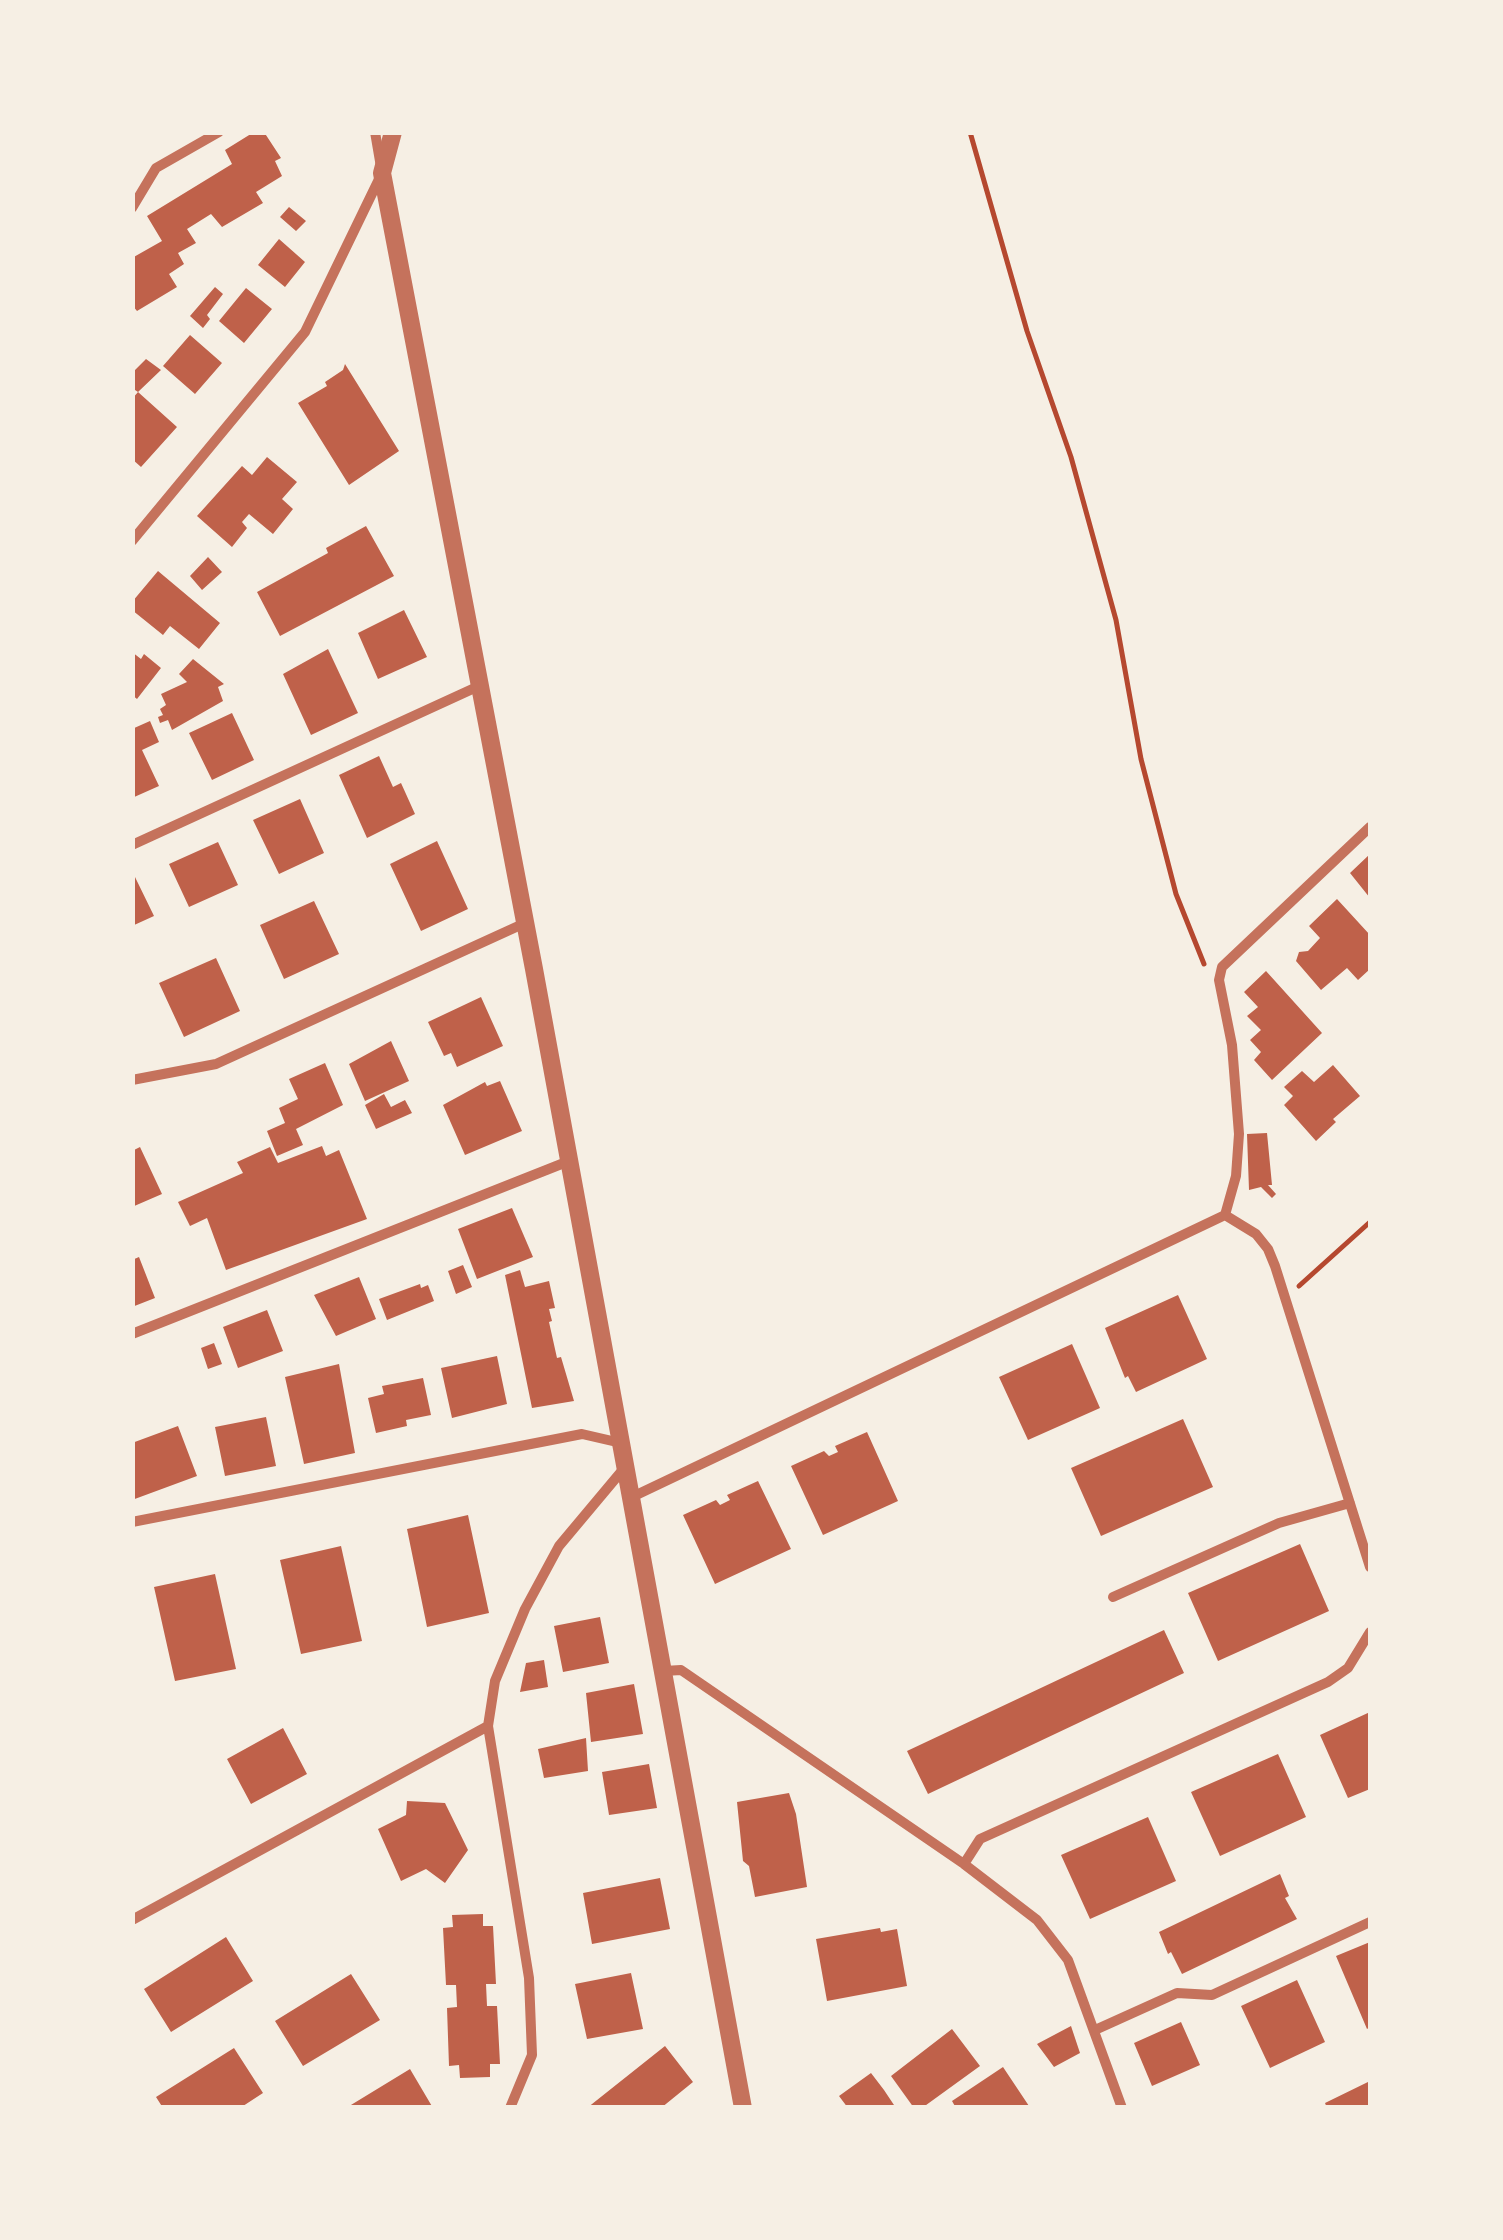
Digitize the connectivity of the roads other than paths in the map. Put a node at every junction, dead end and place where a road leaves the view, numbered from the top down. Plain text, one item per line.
1 (218, 132) edge
2 (374, 132) edge
3 (393, 132) edge
4 (382, 172) junction
5 (132, 208) edge
6 (132, 541) edge
7 (479, 686) junction
8 (1370, 827) edge
9 (132, 845) edge
10 (525, 923) junction
11 (132, 1080) edge
12 (568, 1161) junction
13 (1225, 1215) junction
14 (132, 1334) edge
15 (622, 1443) junction
16 (626, 1466) junction
17 (632, 1496) junction
18 (1350, 1503) junction
19 (132, 1522) edge
20 (1370, 1567) edge
21 (1113, 1598) dead end
22 (1370, 1632) edge
23 (664, 1671) junction
24 (488, 1726) junction
25 (964, 1864) junction
26 (132, 1920) edge
27 (1370, 1922) edge
28 (1094, 2030) junction
29 (510, 2108) edge
30 (743, 2108) edge
31 (1122, 2108) edge

1 - 5 street
2 - 4 street
3 - 4 street
4 - 6 street
4 - 7 street
7 - 9 street
7 - 10 street
8 - 13 street
10 - 11 street
10 - 12 street
12 - 14 street
12 - 15 street
13 - 17 street
13 - 18 street
15 - 16 street
15 - 19 street
16 - 17 street
16 - 24 street
17 - 23 street
18 - 20 street
18 - 21 street
22 - 25 street
23 - 25 street
23 - 30 street
24 - 26 street
24 - 29 street
25 - 28 street
27 - 28 street
28 - 31 street

